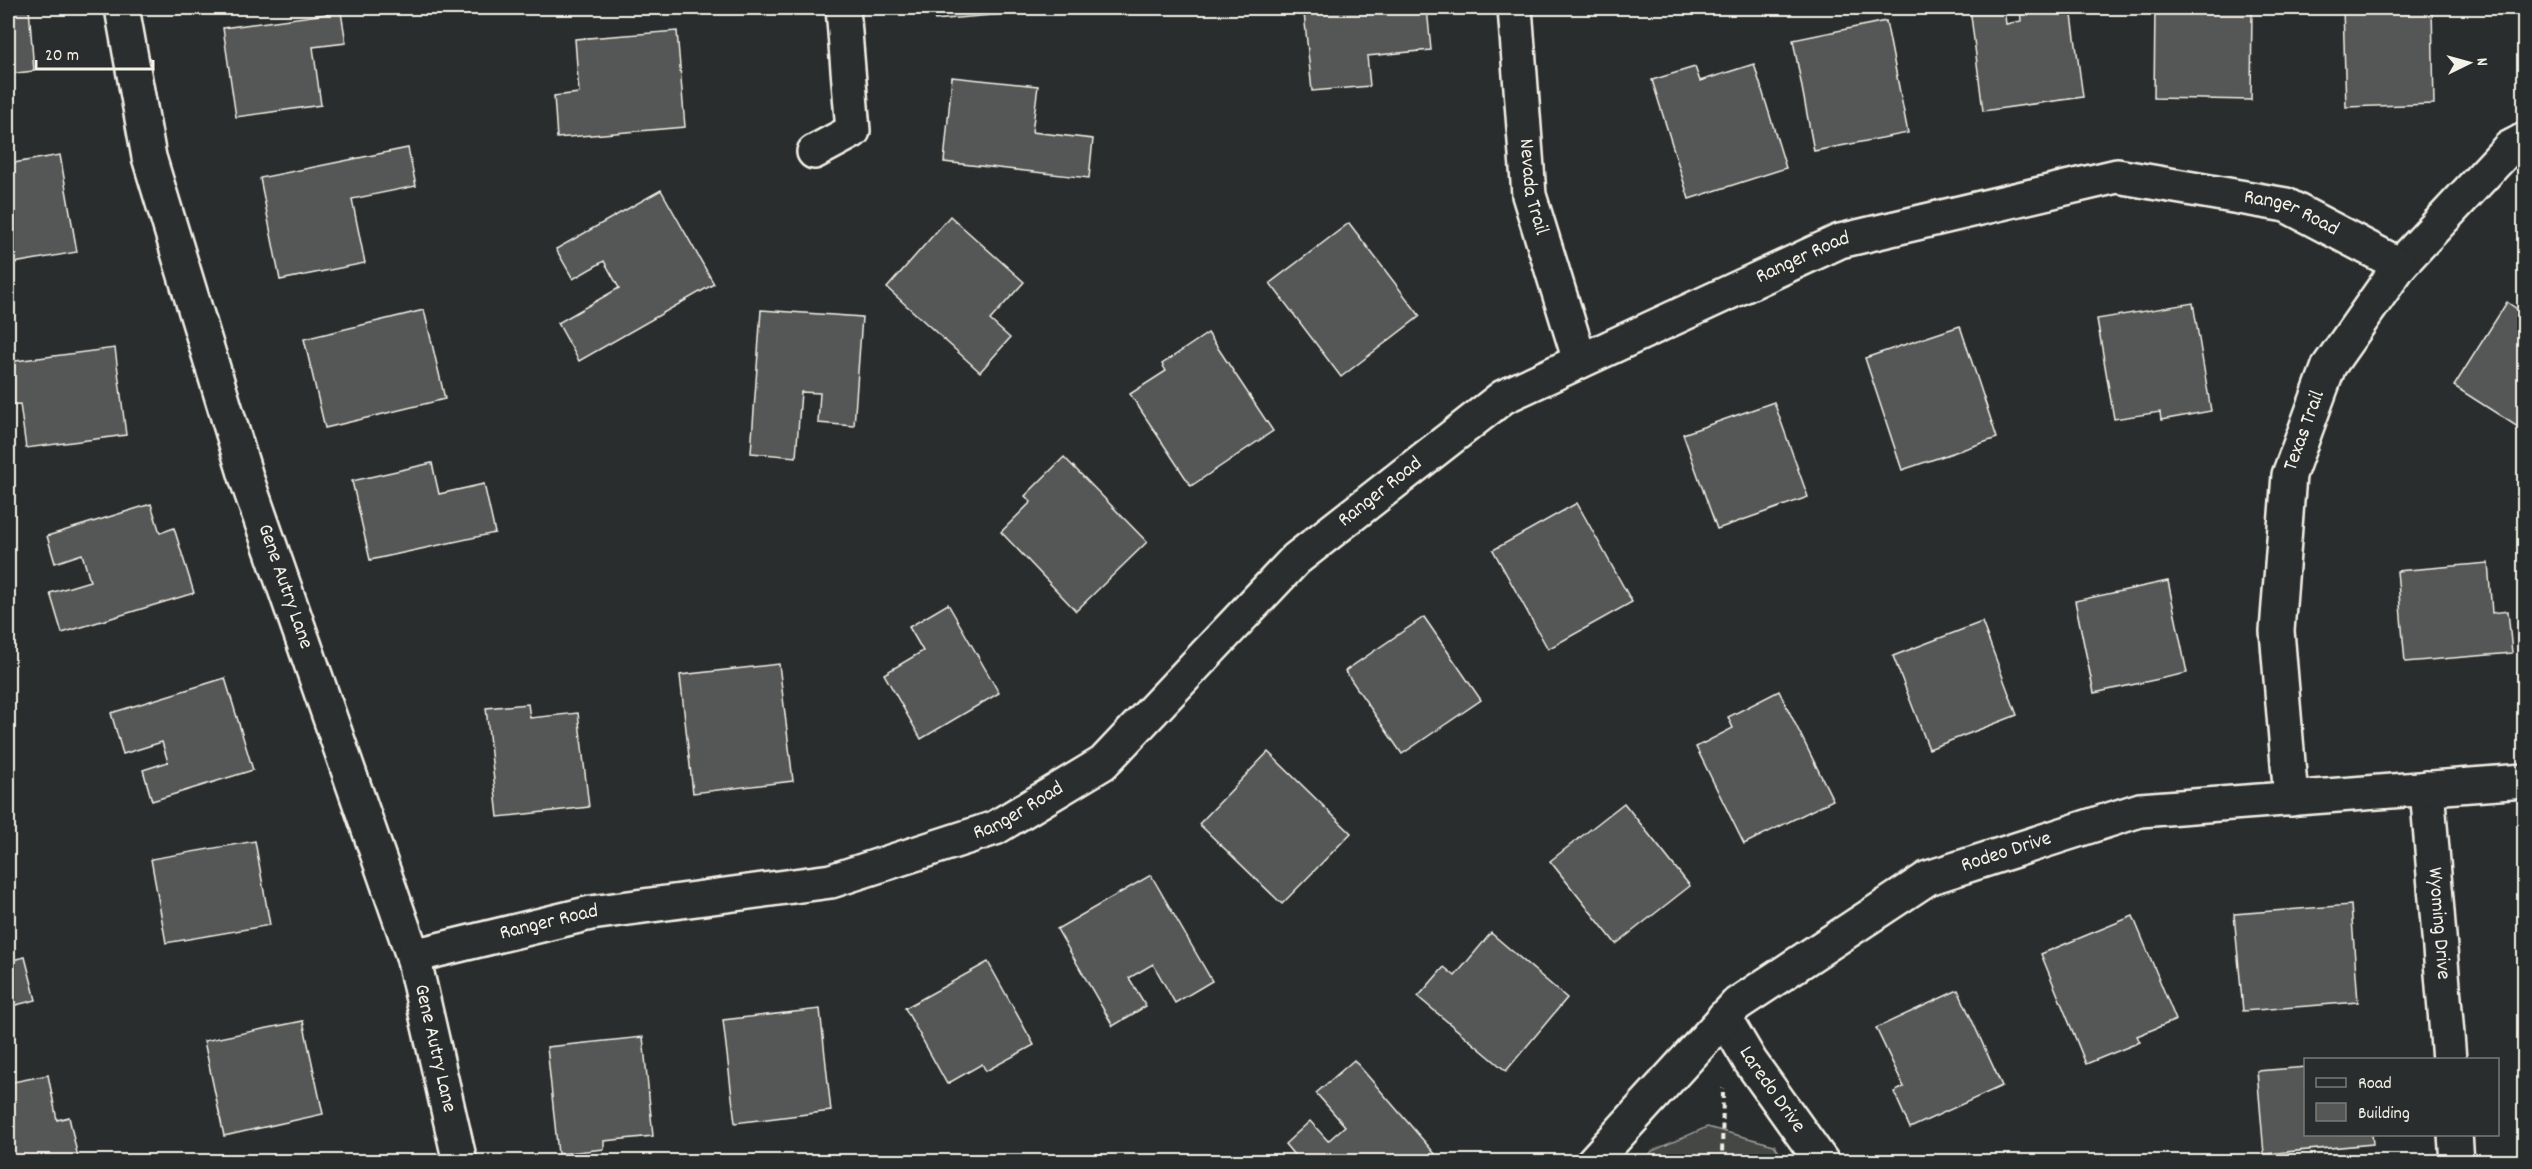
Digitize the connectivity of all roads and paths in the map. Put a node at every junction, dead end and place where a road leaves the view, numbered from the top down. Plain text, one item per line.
1 (122, 8) edge
2 (843, 8) edge
3 (1515, 8) edge
4 (2524, 140) edge
5 (814, 152) dead end
6 (2400, 265) junction
7 (1580, 361) junction
8 (2524, 781) edge
9 (2427, 788) junction
10 (2290, 798) junction
11 (414, 956) junction
12 (1724, 1017) junction
13 (2448, 1058) edge
14 (1723, 1088) dead end
15 (2455, 1136) edge
16 (460, 1161) edge
17 (1593, 1161) edge
18 (1722, 1161) edge
19 (1822, 1161) edge
20 (2457, 1161) edge

1 - 11 street, Gene Autry Lane
2 - 5 street
3 - 7 street, Nevada Trail
4 - 6 street, Texas Trail
6 - 7 street, Ranger Road
6 - 10 street, Texas Trail
7 - 11 street, Ranger Road
8 - 9 street, Rodeo Drive
9 - 10 street, Rodeo Drive
9 - 13 street, Wyoming Drive
10 - 12 street, Rodeo Drive
11 - 16 street, Gene Autry Lane
12 - 17 street, Rodeo Drive
12 - 19 street, Laredo Drive
14 - 18 path
15 - 20 street

